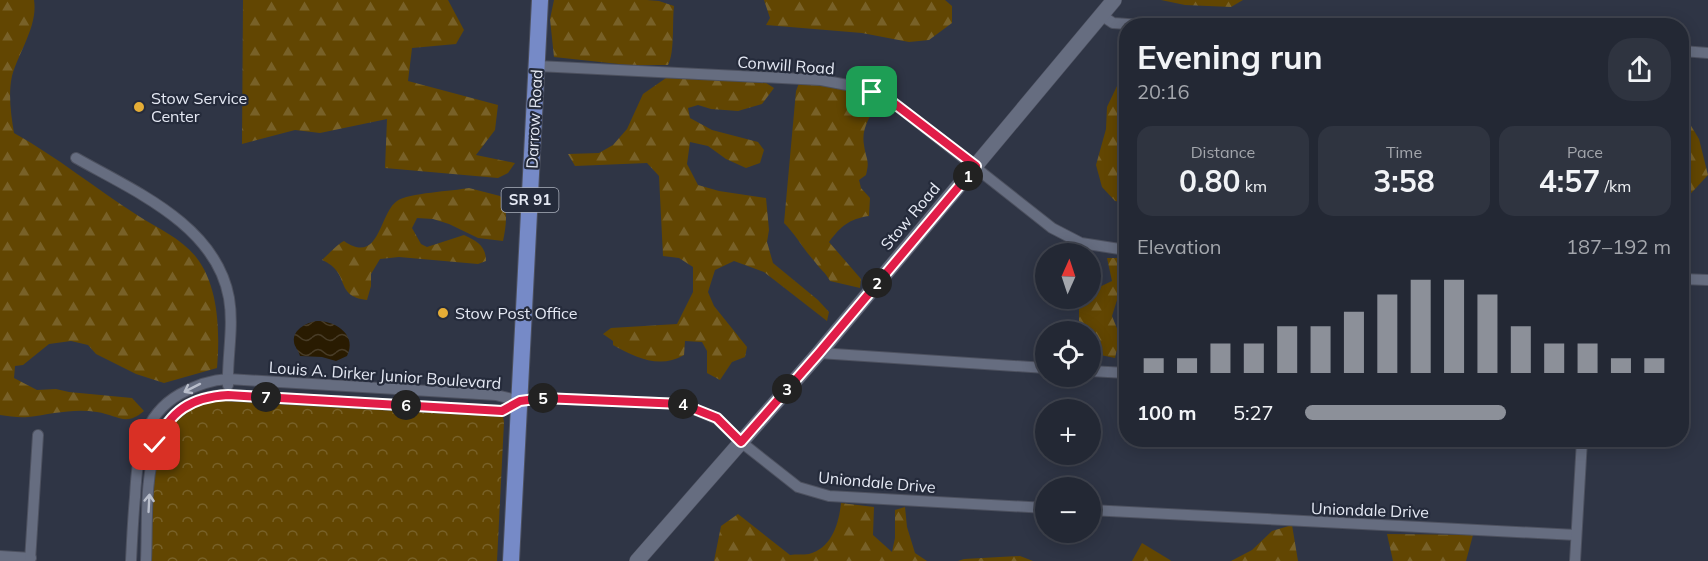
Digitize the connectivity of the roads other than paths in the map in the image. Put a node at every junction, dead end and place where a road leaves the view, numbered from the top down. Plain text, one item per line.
1 (540, 0) edge
2 (1114, 0) edge
3 (1101, 15) junction
4 (1119, 23) edge
5 (1689, 52) edge
6 (1708, 53) edge
7 (537, 66) junction
8 (76, 158) dead end
9 (976, 166) junction
10 (1119, 249) edge
11 (1689, 279) edge
12 (1708, 280) edge
13 (819, 353) junction
14 (1035, 367) edge
15 (1101, 372) edge
16 (1119, 373) edge
17 (228, 379) junction
18 (228, 395) junction
19 (520, 401) junction
20 (38, 435) dead end
21 (741, 442) junction
22 (1582, 447) edge
23 (1035, 507) edge
24 (1101, 511) edge
25 (1576, 535) junction
26 (0, 556) edge
27 (31, 559) edge
28 (131, 561) edge
29 (146, 561) edge
30 (512, 561) edge
31 (637, 561) edge
32 (1575, 561) edge

1 - 7 main road, Darrow Road / SR 91
2 - 3 street, Stow Road
3 - 4 street
3 - 9 street, Stow Road
5 - 6 street
7 - 9 street, Conwill Road
7 - 19 main road, Darrow Road / SR 91
8 - 17 street
9 - 10 street, Conwill Road
9 - 13 street, Stow Road
11 - 12 street
13 - 14 street
13 - 21 street, Stow Road
15 - 16 street
17 - 18 street
17 - 19 street, Louis A. Dirker Junior Boulevard
17 -> 28 street, Louis A. Dirker Junior Boulevard
18 - 19 street, Louis A. Dirker Junior Boulevard
29 -> 18 street, Louis A. Dirker Junior Boulevard
19 - 21 street, Uniondale Drive
19 - 30 main road, Darrow Road / SR 91
20 - 27 street
21 - 23 street, Uniondale Drive
21 - 31 street, Stow Road
22 - 25 street
24 - 25 street, Uniondale Drive
25 - 32 street
26 - 27 street

